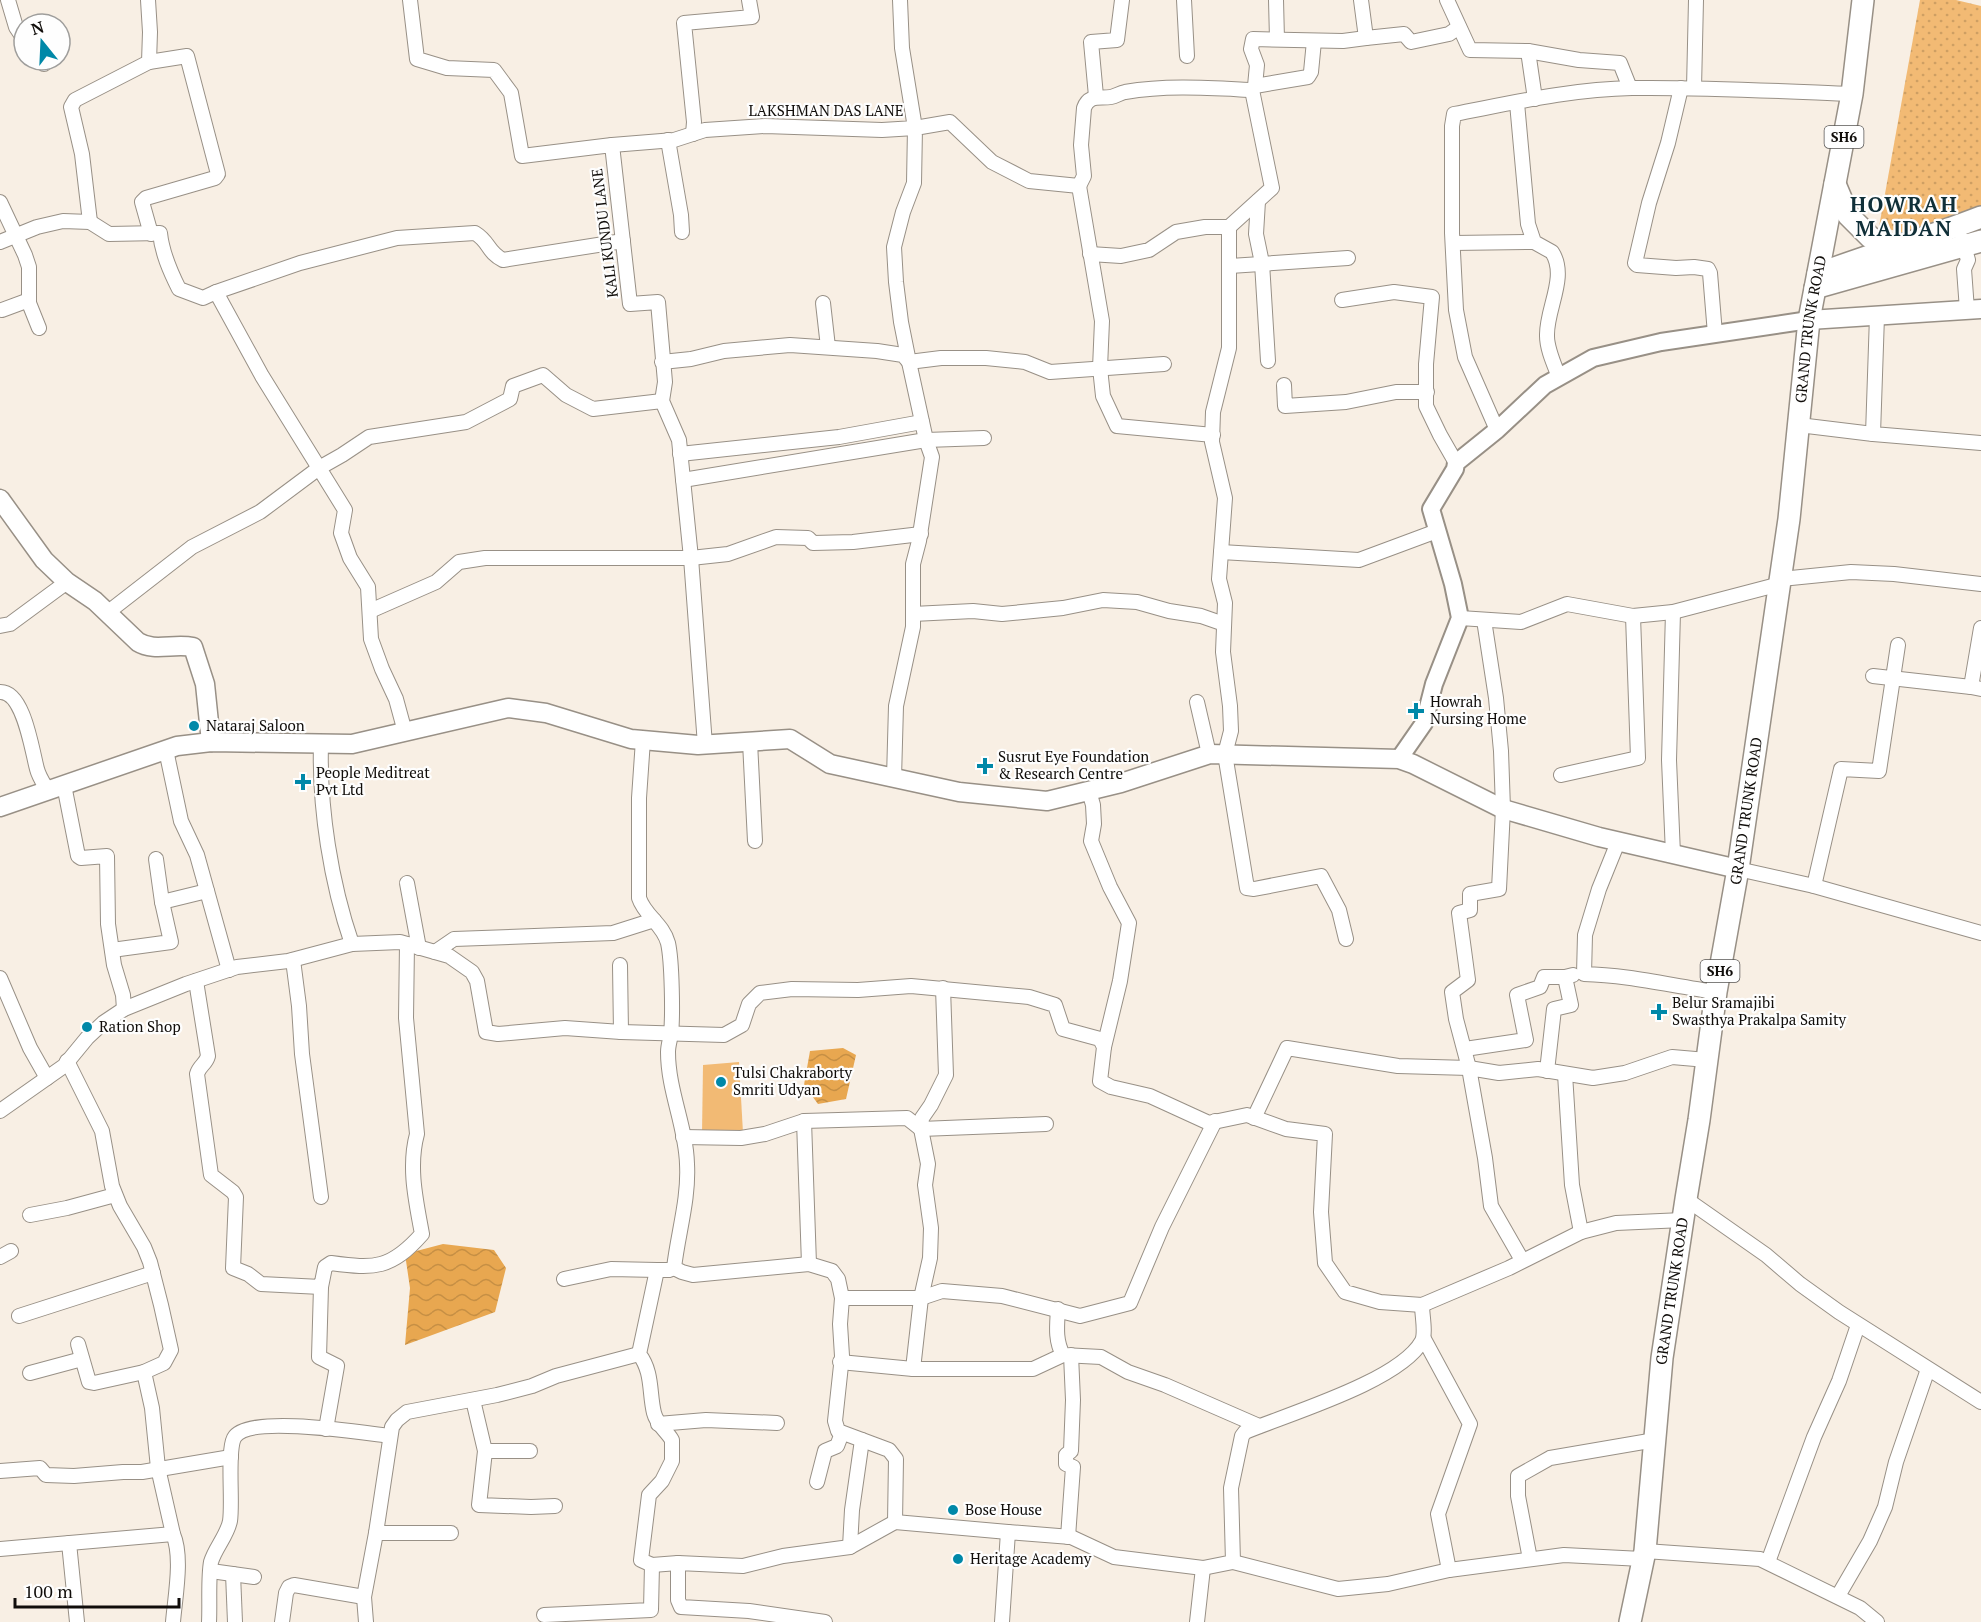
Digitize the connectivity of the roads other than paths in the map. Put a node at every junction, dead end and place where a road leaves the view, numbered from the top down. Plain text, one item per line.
1 (148, 0) edge
2 (410, 0) edge
3 (749, 0) edge
4 (900, 0) edge
5 (1122, 0) edge
6 (1184, 0) edge
7 (1276, 0) edge
8 (1361, 0) edge
9 (1447, 0) edge
10 (1696, 0) edge
11 (1863, 0) edge
12 (1459, 27) junction
13 (1366, 38) junction
14 (1277, 39) junction
15 (1314, 41) junction
16 (1528, 51) junction
17 (1187, 56) dead end
18 (149, 62) junction
19 (1254, 88) junction
20 (1630, 88) junction
21 (1688, 88) junction
22 (1852, 94) junction
23 (1096, 96) junction
24 (1535, 99) junction
25 (1517, 103) junction
26 (915, 128) junction
27 (693, 134) junction
28 (668, 140) junction
29 (612, 145) junction
30 (1835, 184) junction
31 (1079, 186) junction
32 (1258, 201) junction
33 (0, 202) edge
34 (1981, 217) edge
35 (90, 222) junction
36 (1958, 226) junction
37 (1229, 227) junction
38 (682, 232) dead end
39 (151, 234) junction
40 (16, 235) junction
41 (623, 241) junction
42 (0, 242) edge
43 (1534, 242) junction
44 (1453, 243) junction
45 (1973, 244) edge
46 (1888, 249) junction
47 (1090, 255) junction
48 (1348, 258) dead end
49 (1262, 263) junction
50 (1230, 266) junction
51 (1816, 281) junction
52 (216, 292) junction
53 (29, 300) junction
54 (1342, 300) dead end
55 (823, 303) dead end
56 (1974, 309) edge
57 (2, 310) dead end
58 (1877, 316) junction
59 (1809, 320) junction
60 (39, 328) dead end
61 (1715, 334) junction
62 (828, 347) junction
63 (1268, 361) dead end
64 (663, 362) junction
65 (909, 362) junction
66 (1164, 364) dead end
67 (1100, 368) junction
68 (1558, 377) junction
69 (1284, 386) dead end
70 (1427, 392) junction
71 (662, 401) junction
72 (922, 422) junction
73 (1798, 425) junction
74 (1497, 430) junction
75 (1873, 434) junction
76 (1213, 435) junction
77 (984, 438) dead end
78 (926, 440) junction
79 (1981, 443) edge
80 (680, 454) junction
81 (1456, 463) junction
82 (319, 468) junction
83 (683, 480) junction
84 (0, 499) edge
85 (1437, 531) junction
86 (921, 534) junction
87 (1221, 552) junction
88 (691, 558) junction
89 (67, 582) junction
90 (1780, 582) junction
91 (1981, 584) edge
92 (370, 611) junction
93 (1673, 612) junction
94 (107, 613) junction
95 (913, 614) junction
96 (1633, 616) junction
97 (1460, 618) junction
98 (1484, 620) junction
99 (1224, 624) junction
100 (0, 626) edge
101 (1981, 628) edge
102 (1898, 645) dead end
103 (1873, 676) dead end
104 (1894, 679) junction
105 (1976, 688) edge
106 (0, 692) edge
107 (1197, 702) dead end
108 (405, 732) junction
109 (643, 740) junction
110 (211, 742) junction
111 (750, 742) junction
112 (321, 743) junction
113 (705, 745) junction
114 (166, 750) junction
115 (1217, 754) junction
116 (1399, 759) junction
117 (1561, 775) dead end
118 (894, 778) junction
119 (56, 788) junction
120 (1089, 791) junction
121 (0, 807) edge
122 (1503, 809) junction
123 (754, 841) dead end
124 (1618, 842) junction
125 (1673, 854) junction
126 (156, 859) dead end
127 (1738, 869) junction
128 (407, 882) dead end
129 (1814, 886) junction
130 (207, 891) junction
131 (162, 902) junction
132 (654, 920) junction
133 (1981, 933) edge
134 (1346, 939) dead end
135 (352, 945) junction
136 (413, 946) junction
137 (112, 950) junction
138 (435, 952) junction
139 (293, 960) junction
140 (620, 965) dead end
141 (229, 970) junction
142 (1584, 974) junction
143 (1565, 977) junction
144 (0, 978) edge
145 (196, 981) junction
146 (943, 988) junction
147 (1716, 992) junction
148 (124, 1009) junction
149 (621, 1032) junction
150 (671, 1034) junction
151 (1104, 1047) junction
152 (1465, 1049) junction
153 (1707, 1060) junction
154 (67, 1061) junction
155 (1469, 1068) junction
156 (1547, 1071) junction
157 (1565, 1074) junction
158 (47, 1078) junction
159 (0, 1111) edge
160 (1254, 1118) junction
161 (804, 1121) junction
162 (1215, 1121) junction
163 (1046, 1124) dead end
164 (921, 1129) junction
165 (683, 1137) junction
166 (115, 1195) junction
167 (321, 1197) dead end
168 (1684, 1210) junction
169 (30, 1215) dead end
170 (1581, 1232) junction
171 (1522, 1260) junction
172 (809, 1264) junction
173 (675, 1268) junction
174 (657, 1270) junction
175 (153, 1273) junction
176 (564, 1279) dead end
177 (321, 1287) junction
178 (842, 1298) junction
179 (921, 1298) junction
180 (1422, 1305) junction
181 (1058, 1309) junction
182 (19, 1316) dead end
183 (1858, 1325) junction
184 (1424, 1339) junction
185 (78, 1344) dead end
186 (639, 1354) junction
187 (1067, 1355) junction
188 (82, 1359) junction
189 (840, 1362) junction
190 (913, 1369) junction
191 (1928, 1369) junction
192 (144, 1372) junction
193 (30, 1373) dead end
194 (473, 1400) junction
195 (1981, 1402) edge
196 (777, 1423) dead end
197 (658, 1424) junction
198 (1259, 1426) junction
199 (326, 1429) junction
200 (842, 1433) junction
201 (390, 1437) junction
202 (862, 1440) junction
203 (1655, 1440) junction
204 (485, 1451) junction
205 (530, 1451) dead end
206 (231, 1457) junction
207 (158, 1468) junction
208 (0, 1471) edge
209 (817, 1482) dead end
210 (555, 1506) dead end
211 (895, 1522) junction
212 (1008, 1532) junction
213 (376, 1533) junction
214 (451, 1533) dead end
215 (173, 1534) junction
216 (1068, 1537) junction
217 (69, 1543) junction
218 (850, 1547) junction
219 (0, 1549) edge
220 (1643, 1555) junction
221 (1530, 1559) junction
222 (1233, 1562) junction
223 (1768, 1562) junction
224 (678, 1563) junction
225 (652, 1565) junction
226 (1203, 1568) junction
227 (1449, 1570) junction
228 (211, 1571) junction
229 (233, 1574) junction
230 (254, 1577) dead end
231 (1838, 1596) junction
232 (364, 1597) junction
233 (681, 1607) junction
234 (544, 1615) dead end
235 (796, 1620) edge
236 (77, 1622) edge
237 (173, 1622) edge
238 (209, 1622) edge
239 (235, 1622) edge
240 (282, 1622) edge
241 (366, 1622) edge
242 (682, 1622) edge
243 (825, 1622) edge
244 (1002, 1622) edge
245 (1197, 1622) edge
246 (1630, 1622) edge
247 (1877, 1622) edge

1 - 18 street
2 - 29 street, KALI KUNDU LANE
3 - 27 street
4 - 26 street, LAKSHMAN DAS LANE
5 - 23 street
6 - 17 street
7 - 14 street
8 - 13 street
9 - 12 street
10 - 21 street
11 - 22 main road, GRAND TRUNK ROAD / SH6
12 - 13 street
12 - 16 street
13 - 15 street
14 - 15 street
14 - 19 street
15 - 19 street
16 - 20 street
16 - 24 street
18 - 35 street
18 - 39 street
19 - 23 street
19 - 32 street
20 - 21 street
20 - 24 street
21 - 22 street
21 - 61 street
22 - 30 main road, GRAND TRUNK ROAD / SH6
23 - 31 street
24 - 25 street
25 - 43 street
25 - 44 street
26 - 27 street, LAKSHMAN DAS LANE
26 - 31 street
26 - 65 street
27 - 28 street, LAKSHMAN DAS LANE
28 - 29 street, LAKSHMAN DAS LANE
28 - 38 street
29 - 41 street, KALI KUNDU LANE
30 - 46 main road
30 - 51 main road, GRAND TRUNK ROAD / SH6
31 - 47 street
32 - 37 street
32 - 49 street
33 - 40 street
34 - 36 main road
35 - 39 street
35 - 40 street
36 - 45 street
36 - 46 main road
37 - 47 street
37 - 50 street
39 - 52 street
40 - 42 street
40 - 53 street
41 - 52 street
41 - 64 street, KALI KUNDU LANE
43 - 44 street
43 - 68 street
44 - 74 street
45 - 51 main road
45 - 56 street
46 - 51 main road
47 - 67 street
48 - 49 street
49 - 50 street
49 - 63 street
50 - 76 street
51 - 59 main road, GRAND TRUNK ROAD / SH6
52 - 82 street
53 - 57 street
53 - 60 street
54 - 70 street
55 - 62 street
56 - 58 main road
58 - 59 main road
58 - 75 street
59 - 61 street
59 - 73 main road, GRAND TRUNK ROAD / SH6
61 - 68 street
62 - 64 street
62 - 65 street
64 - 71 street, KALI KUNDU LANE
65 - 67 street
65 - 72 street
66 - 67 street
67 - 76 street
68 - 74 street
69 - 70 street
70 - 81 street
71 - 80 street, KALI KUNDU LANE
71 - 82 street
72 - 78 street
72 - 80 street
73 - 75 street
73 - 90 main road, GRAND TRUNK ROAD / SH6
74 - 81 street
75 - 79 street
76 - 87 street
77 - 78 street
78 - 83 street
78 - 86 street
80 - 83 street, KALI KUNDU LANE
81 - 85 street
82 - 92 street
82 - 94 street
83 - 88 street, KALI KUNDU LANE
84 - 89 main road
85 - 87 street
85 - 97 street
86 - 88 street
86 - 95 street
87 - 99 street
88 - 92 street
88 - 113 street, KALI KUNDU LANE
89 - 94 main road
89 - 100 street
90 - 91 street
90 - 93 street
90 - 127 main road, GRAND TRUNK ROAD / SH6
92 - 108 street
93 - 96 street
93 - 125 street
94 - 110 main road
95 - 99 street
95 - 118 street
96 - 98 street
96 - 117 street
97 - 98 street
97 - 116 street
98 - 122 street
99 - 115 street
101 - 105 street
102 - 104 street
103 - 104 street
104 - 105 street
104 - 129 street
106 - 119 street
107 - 115 street
108 - 109 main road
108 - 112 main road
109 - 113 main road
109 - 132 street
110 - 112 main road
110 - 114 main road
111 - 113 main road
111 - 118 main road
111 - 123 street
112 - 135 street
114 - 119 main road
114 - 130 street
115 - 116 main road
115 - 120 main road
115 - 134 street
116 - 122 main road
118 - 120 main road
119 - 121 main road
119 - 137 street
120 - 151 street
122 - 124 main road
122 - 152 street
124 - 125 main road
124 - 142 street
125 - 127 main road
126 - 131 street
127 - 129 street
127 - 147 main road, GRAND TRUNK ROAD / SH6
128 - 136 street
129 - 133 street
130 - 131 street
130 - 141 street
131 - 137 street
132 - 138 street
132 - 150 street
135 - 136 street
135 - 139 street
136 - 138 street
136 - 177 street
137 - 148 street
138 - 149 street
139 - 141 street
139 - 167 street
140 - 149 street
141 - 145 street
142 - 143 street
142 - 147 street
143 - 152 street
143 - 156 street
144 - 158 street
145 - 148 street
145 - 177 street
146 - 150 street
146 - 151 street
146 - 164 street
147 - 153 main road, GRAND TRUNK ROAD / SH6
148 - 154 street
149 - 150 street
150 - 165 street
151 - 162 street
152 - 155 street
153 - 157 street
153 - 168 main road, GRAND TRUNK ROAD / SH6
154 - 158 street
154 - 166 street
155 - 156 street
155 - 160 street
155 - 171 street
156 - 157 street
157 - 170 street
158 - 159 street
160 - 162 street
160 - 180 street
161 - 164 street
161 - 165 street
161 - 172 street
162 - 181 street
163 - 164 street
164 - 179 street
165 - 173 street
166 - 169 street
166 - 175 street
168 - 170 street
168 - 183 street
168 - 203 main road, GRAND TRUNK ROAD / SH6
170 - 171 street
171 - 180 street
172 - 173 street
172 - 178 street
173 - 174 street
174 - 176 street
174 - 186 street
175 - 182 street
175 - 192 street
177 - 199 street
178 - 179 street
178 - 189 street
179 - 181 street
179 - 190 street
180 - 184 street
181 - 187 street
183 - 191 street
183 - 223 street
184 - 198 street
184 - 227 street
185 - 188 street
186 - 194 street
186 - 197 street
187 - 190 street
187 - 198 street
187 - 216 street
188 - 192 street
188 - 193 street
189 - 190 street
189 - 200 street
191 - 195 street
191 - 231 street
192 - 207 street
194 - 201 street
194 - 204 street
196 - 197 street
197 - 225 street
198 - 222 street
199 - 201 street
199 - 206 street
200 - 202 street
200 - 209 street
201 - 213 street
202 - 211 street
202 - 218 street
203 - 220 main road, GRAND TRUNK ROAD / SH6
203 - 221 street
204 - 205 street
204 - 210 street
206 - 207 street
206 - 228 street
207 - 208 street
207 - 215 street
211 - 212 street
211 - 218 street
212 - 216 street
212 - 244 street
213 - 214 street
213 - 232 street
215 - 217 street
215 - 237 street
216 - 226 street
217 - 219 street
217 - 236 street
218 - 224 street
220 - 221 street
220 - 223 street
220 - 246 main road, GRAND TRUNK ROAD / SH6
221 - 227 street
222 - 226 street
222 - 227 street
223 - 231 street
224 - 225 street
224 - 233 street
225 - 234 street
226 - 245 street
228 - 229 street
228 - 238 street
229 - 230 street
229 - 239 street
231 - 247 street
232 - 240 street
232 - 241 street
233 - 235 street
233 - 242 street
235 - 243 street

